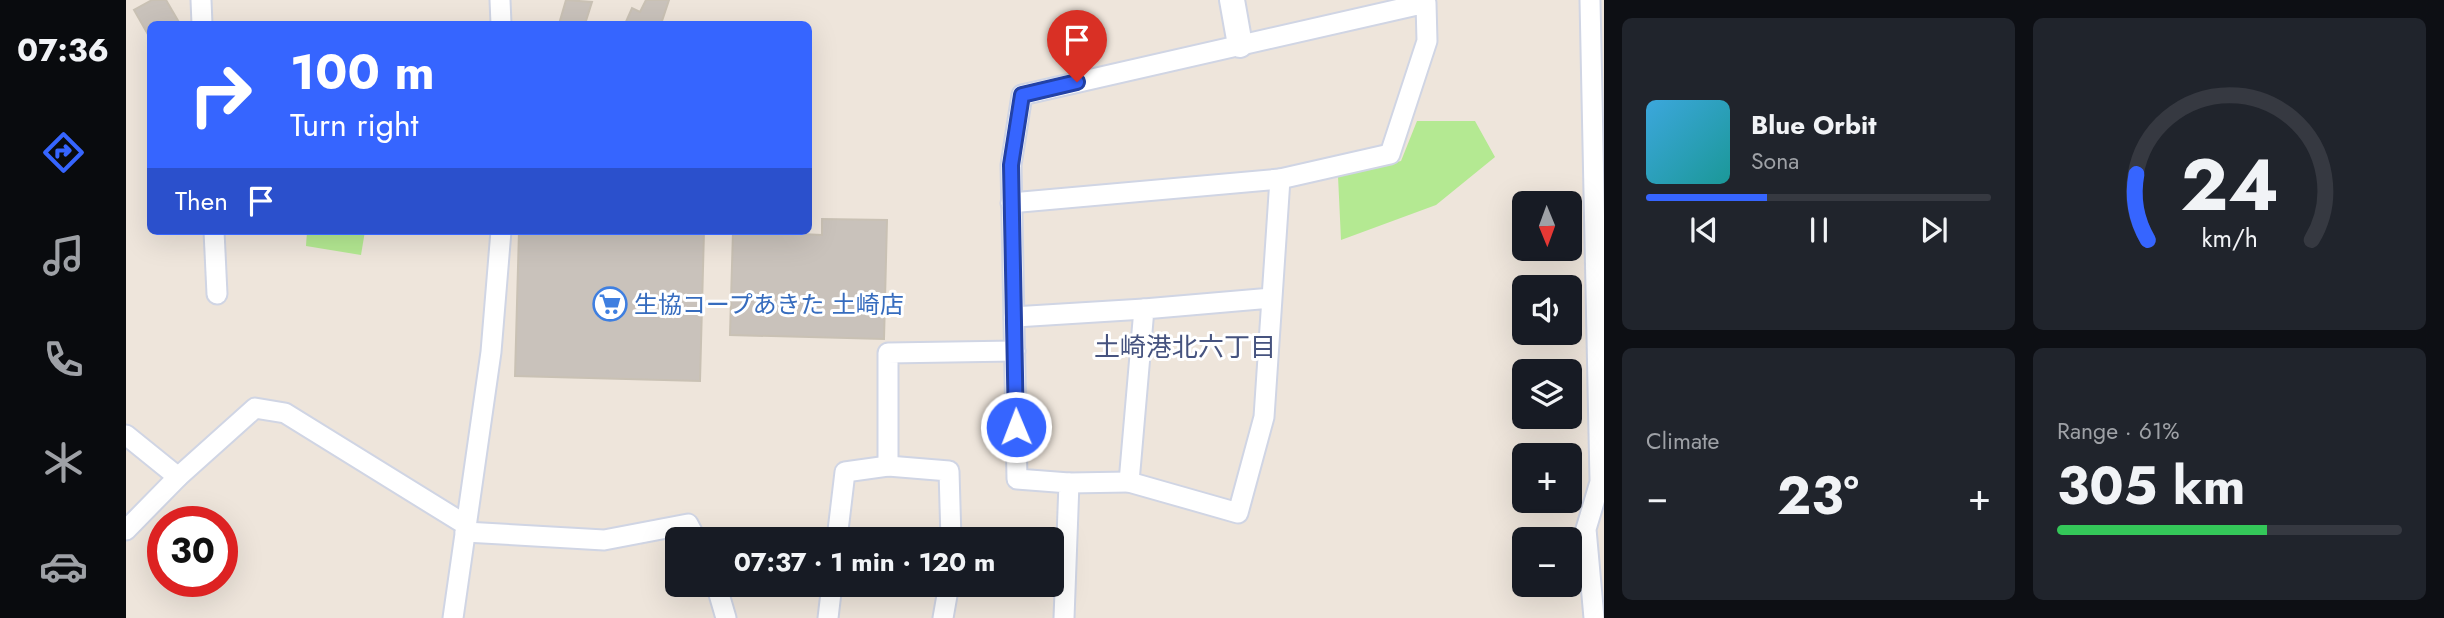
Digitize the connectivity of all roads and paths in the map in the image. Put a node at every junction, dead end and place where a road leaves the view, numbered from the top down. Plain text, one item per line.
1 (201, 0) edge
2 (500, 0) edge
3 (1232, 0) edge
4 (1590, 0) edge
5 (202, 21) edge
6 (502, 21) edge
7 (1240, 45) junction
8 (1280, 179) junction
9 (1012, 203) junction
10 (214, 235) edge
11 (501, 235) edge
12 (217, 294) dead end
13 (1272, 298) junction
14 (1144, 309) junction
15 (1014, 317) junction
16 (1015, 351) junction
17 (126, 435) edge
18 (888, 466) junction
19 (178, 477) junction
20 (1129, 482) junction
21 (1069, 483) junction
22 (672, 527) edge
23 (690, 527) edge
24 (838, 527) edge
25 (951, 527) edge
26 (466, 528) junction
27 (665, 528) edge
28 (126, 530) edge
29 (720, 597) edge
30 (830, 597) edge
31 (947, 597) edge
32 (453, 618) edge
33 (726, 618) edge
34 (828, 618) edge
35 (943, 618) edge
36 (1064, 618) edge
37 (1594, 618) edge

1 - 5 street
2 - 6 street
3 - 7 street
4 - 37 street
7 - 8 street
7 - 9 street
8 - 9 street
8 - 13 street
9 - 15 street
10 - 12 street
11 - 26 street
13 - 14 street
13 - 20 street
14 - 15 street
14 - 20 street
15 - 16 street
16 - 18 street
16 - 21 street
17 - 19 street
18 - 24 street
18 - 25 street
19 - 26 street
19 - 28 street
20 - 21 street
21 - 36 street
22 - 23 street
26 - 27 street
26 - 32 street
29 - 33 street
30 - 34 street
31 - 35 street

